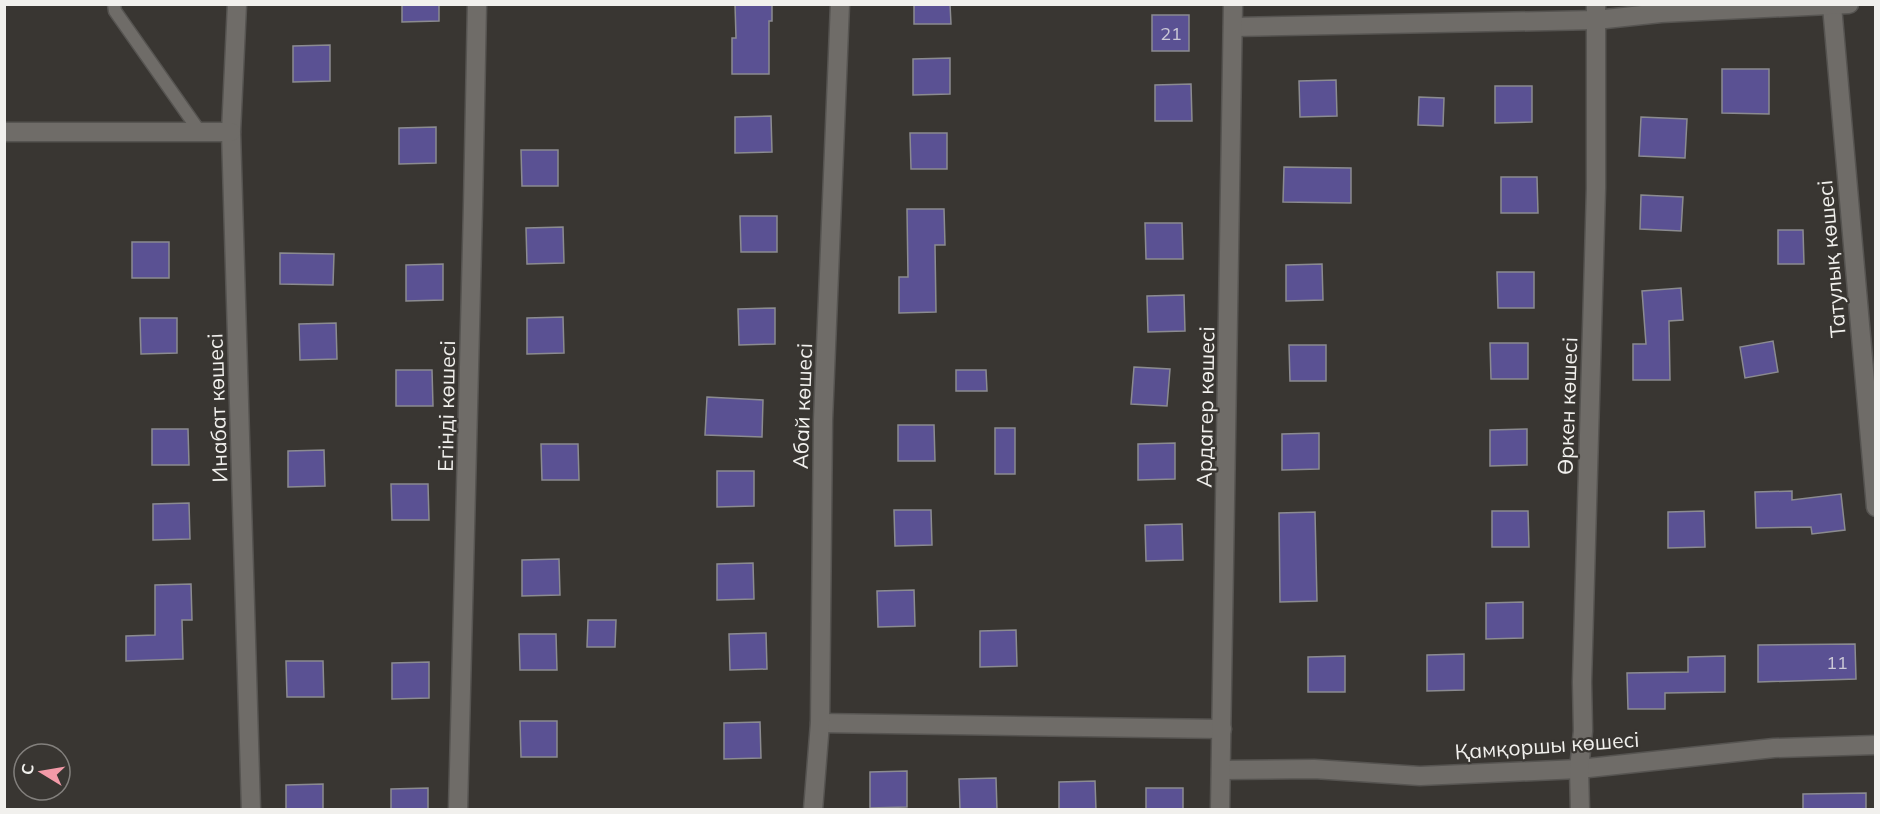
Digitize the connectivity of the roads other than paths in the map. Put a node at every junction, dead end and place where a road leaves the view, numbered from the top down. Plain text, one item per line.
1 (114, 4) edge
2 (237, 4) edge
3 (477, 4) edge
4 (840, 4) edge
5 (1233, 4) edge
6 (1841, 5) edge
7 (1596, 12) edge
8 (1233, 27) junction
9 (4, 132) edge
10 (201, 132) junction
11 (231, 132) junction
12 (1869, 369) edge
13 (1875, 507) edge
14 (820, 723) junction
15 (1222, 729) junction
16 (1875, 745) edge
17 (1579, 769) junction
18 (1221, 770) junction
19 (251, 810) edge
20 (458, 810) edge
21 (813, 810) edge
22 (1220, 810) edge
23 (1580, 810) edge

1 - 10 lane
2 - 11 street, Инабат көшесі
3 - 20 street, Егінді көшесі
4 - 14 street, Абай көшесі
5 - 8 street, Ардагер көшесі
6 - 7 street
6 - 12 street, Татулық көшесі
7 - 8 street
7 - 17 street, Өркен көшесі
8 - 15 street, Ардагер көшесі
9 - 10 street
10 - 11 street
11 - 19 street, Инабат көшесі
12 - 13 street, Татулық көшесі
14 - 15 street
14 - 21 street, Абай көшесі
15 - 18 street, Ардагер көшесі
16 - 17 street, Қамқоршы көшесі
17 - 18 street, Қамқоршы көшесі
17 - 23 street, Өркен көшесі
18 - 22 street, Ардагер көшесі

